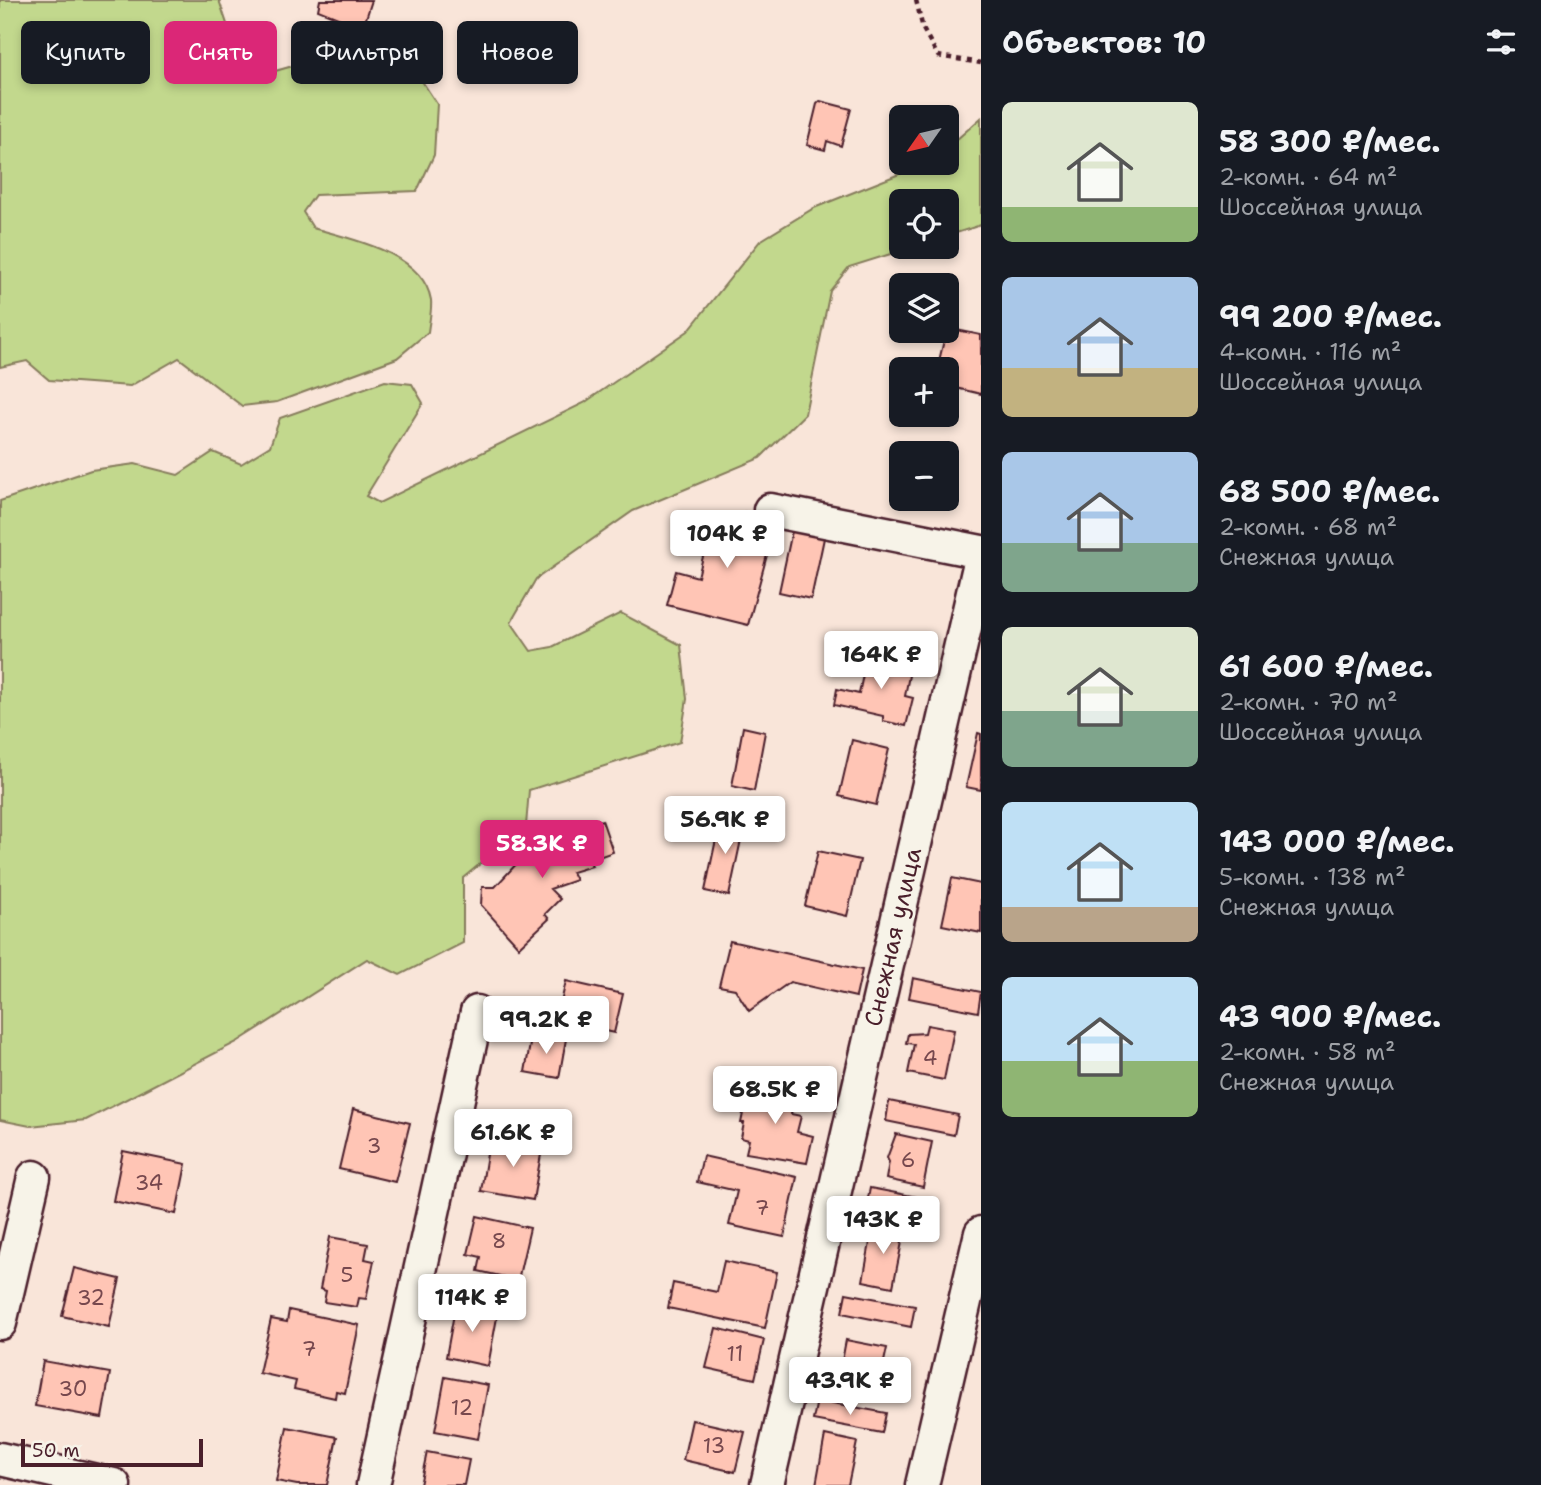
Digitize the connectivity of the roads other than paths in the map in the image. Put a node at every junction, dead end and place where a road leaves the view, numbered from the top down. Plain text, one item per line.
1 (770, 510) dead end
2 (981, 552) edge
3 (981, 558) edge
4 (477, 1012) dead end
5 (34, 1177) dead end
6 (981, 1233) edge
7 (972, 1312) edge
8 (0, 1323) edge
9 (0, 1459) edge
10 (114, 1485) edge
11 (373, 1485) edge
12 (767, 1485) edge
13 (922, 1485) edge

1 - 2 street
3 - 12 street, Снежная улица
4 - 11 street
5 - 8 street
6 - 7 street
7 - 13 street
9 - 10 street

